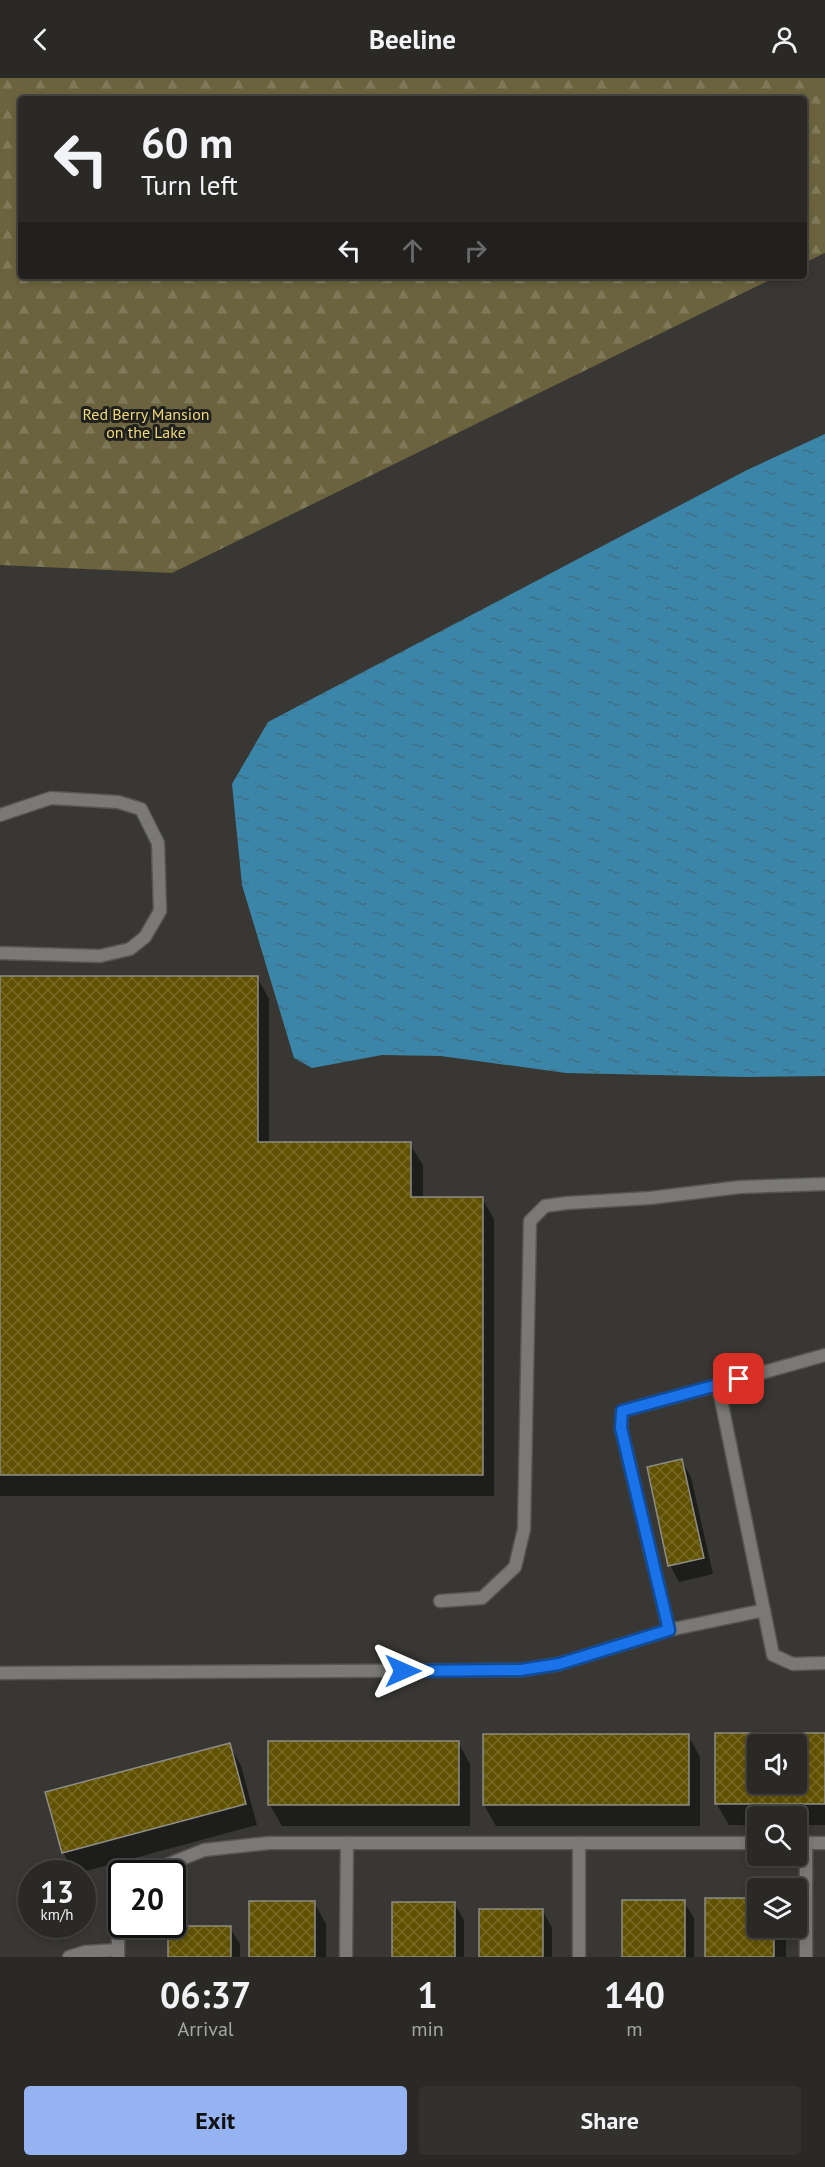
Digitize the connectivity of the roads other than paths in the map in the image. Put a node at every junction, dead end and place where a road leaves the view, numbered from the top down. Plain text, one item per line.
1 (0, 815) edge
2 (0, 953) edge
3 (825, 1184) edge
4 (825, 1355) edge
5 (718, 1385) junction
6 (440, 1601) dead end
7 (764, 1610) junction
8 (669, 1630) junction
9 (825, 1663) edge
10 (0, 1673) edge
11 (347, 1843) junction
12 (579, 1843) junction
13 (747, 1843) edge
14 (807, 1843) edge
15 (825, 1843) edge
16 (179, 1860) edge
17 (802, 1866) edge
18 (118, 1953) edge
19 (69, 1957) edge
20 (346, 1957) edge
21 (579, 1957) edge
22 (806, 1957) edge

1 - 2 lane
3 - 6 lane
4 - 5 lane
5 - 7 lane
5 - 8 lane
7 - 8 lane
7 - 9 lane
8 - 10 lane
11 - 12 lane
11 - 16 lane
11 - 20 lane
12 - 13 lane
12 - 21 lane
14 - 15 lane
17 - 22 lane
18 - 19 lane

